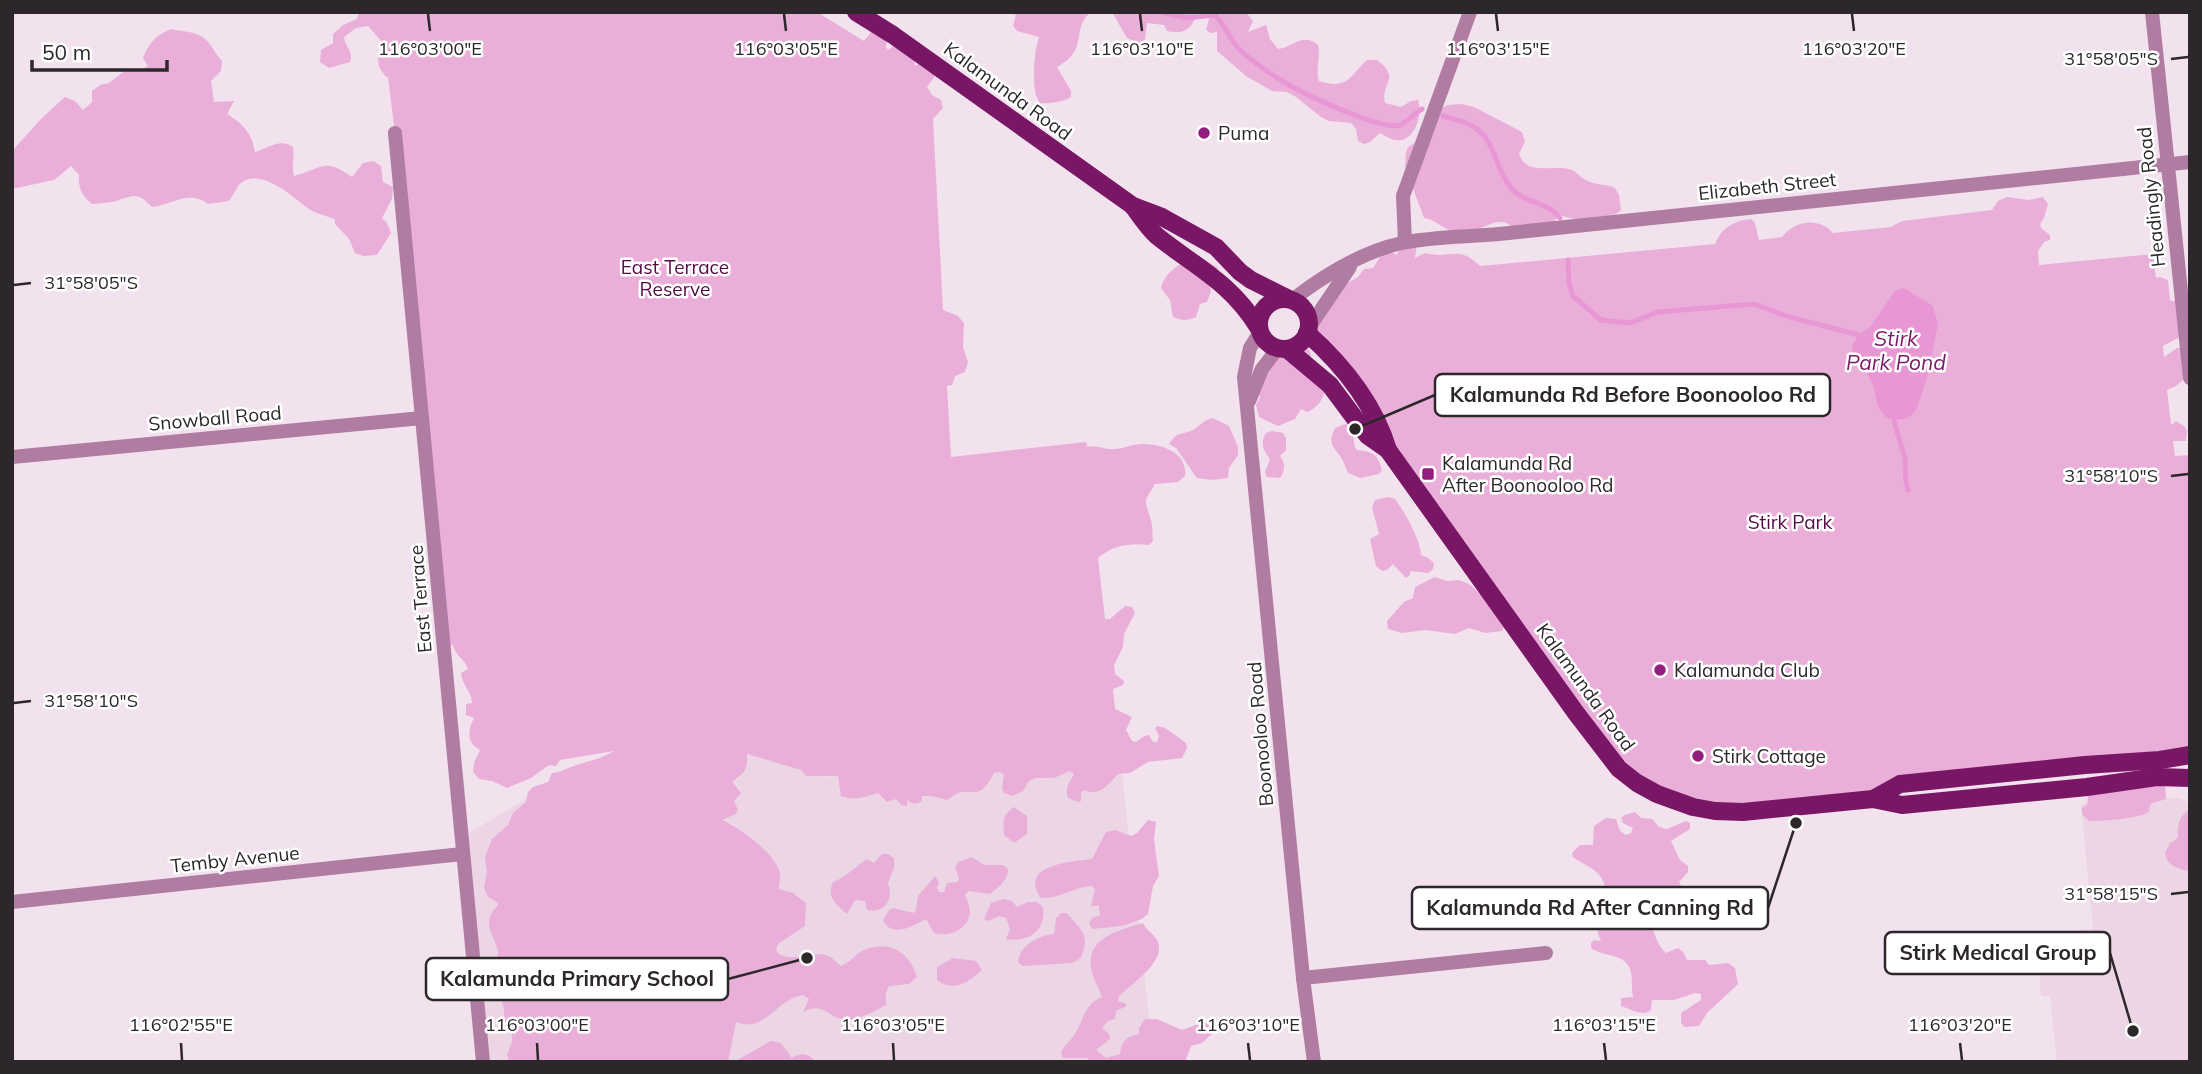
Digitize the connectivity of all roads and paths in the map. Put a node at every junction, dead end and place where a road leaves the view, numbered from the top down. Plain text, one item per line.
1 (856, 12) edge
2 (1470, 12) edge
3 (2152, 12) edge
4 (395, 133) dead end
5 (2190, 162) edge
6 (2168, 164) junction
7 (1133, 206) junction
8 (1405, 242) junction
9 (1353, 263) junction
10 (1290, 300) junction
11 (1259, 330) junction
12 (1308, 331) junction
13 (1282, 349) junction
14 (2190, 377) edge
15 (1248, 403) junction
16 (422, 418) junction
17 (1388, 450) junction
18 (12, 457) edge
19 (2190, 755) edge
20 (2085, 765) junction
21 (1999, 773) junction
22 (2190, 778) edge
23 (2087, 787) junction
24 (2001, 795) junction
25 (1873, 799) junction
26 (462, 854) junction
27 (12, 902) edge
28 (1546, 953) dead end
29 (1303, 978) junction
30 (482, 1062) edge
31 (1314, 1062) edge

1 - 7 main road, Kalamunda Road
2 - 8 street
3 - 6 street, Headingly Road
4 - 16 street, East Terrace
5 - 6 street, Elizabeth Street
6 - 8 street, Elizabeth Street
6 - 14 street, Headingly Road
7 - 10 main road, Kalamunda Road
7 - 11 main road, Kalamunda Road
8 - 9 street, Elizabeth Street
9 - 10 street, Elizabeth Street
9 - 12 street, Elizabeth Street
10 - 11 main road
10 - 12 main road
11 - 13 main road
11 - 15 street, Boonooloo Road
12 - 13 main road
12 - 17 main road, Kalamunda Road
13 - 15 street, Boonooloo Road
13 - 17 main road, Kalamunda Road
15 - 29 street, Boonooloo Road
16 - 18 street, Snowball Road
16 - 26 street, East Terrace
17 - 25 main road, Kalamunda Road
19 - 20 main road, Kalamunda Road
20 - 21 main road, Kalamunda Road
20 - 23 main road
21 - 24 main road
21 - 25 main road, Kalamunda Road
22 - 23 main road, Kalamunda Road
23 - 24 main road, Kalamunda Road
24 - 25 main road, Kalamunda Road
26 - 27 street, Temby Avenue
26 - 30 street, East Terrace
28 - 29 street
29 - 31 street, Boonooloo Road

